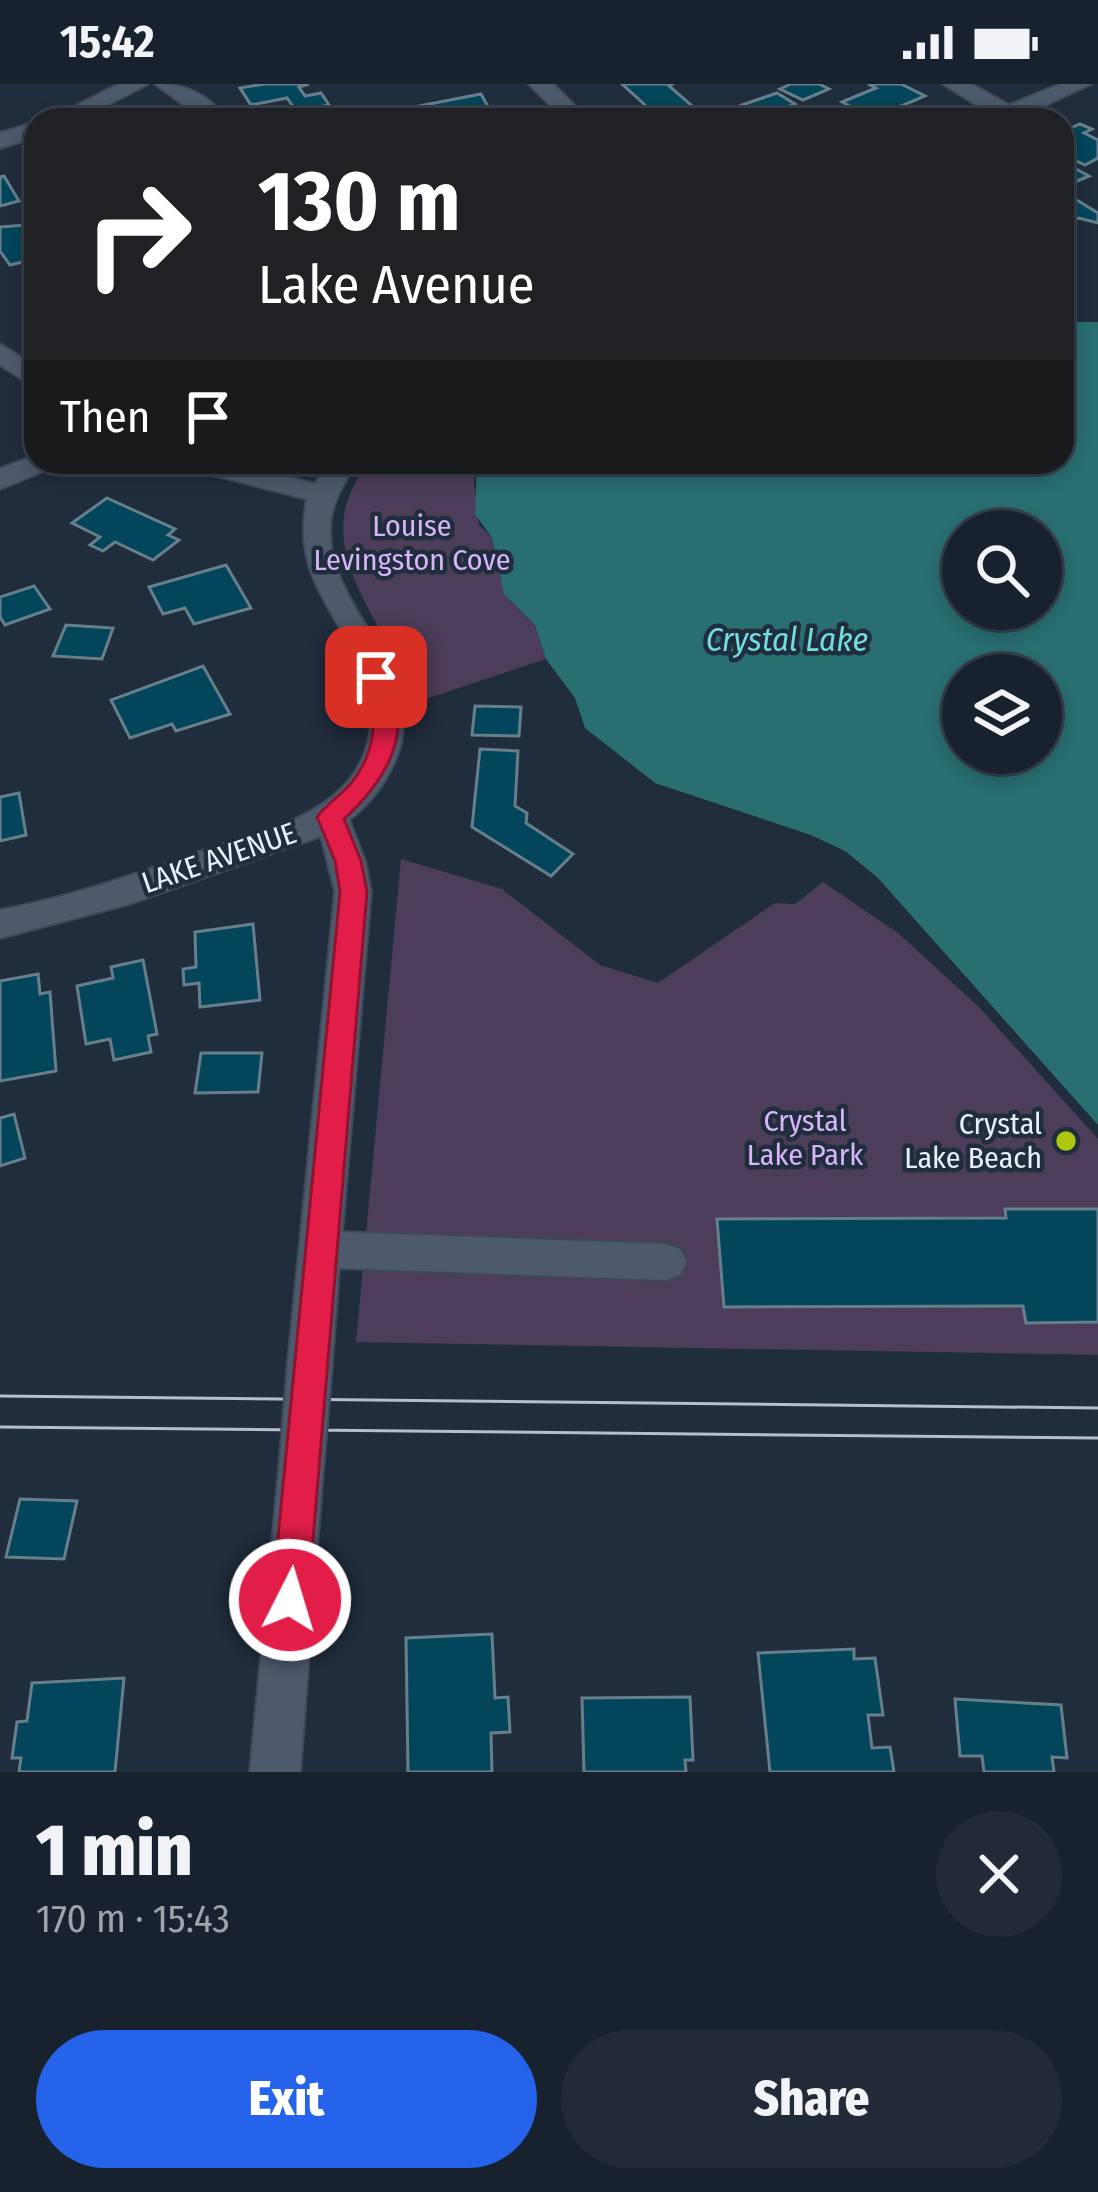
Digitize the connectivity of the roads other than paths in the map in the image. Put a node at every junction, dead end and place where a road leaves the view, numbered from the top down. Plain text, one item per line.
1 (137, 84) edge
2 (166, 84) edge
3 (540, 84) edge
4 (954, 84) edge
5 (1079, 85) edge
6 (1098, 94) edge
7 (85, 108) edge
8 (206, 108) edge
9 (565, 108) edge
10 (987, 108) edge
11 (1022, 108) edge
12 (0, 352) edge
13 (24, 371) edge
14 (243, 474) edge
15 (333, 474) edge
16 (318, 493) junction
17 (330, 817) junction
18 (0, 924) edge
19 (320, 1249) junction
20 (665, 1262) dead end
21 (275, 1772) edge

1 - 7 street
2 - 8 street
3 - 9 street
4 - 10 street
5 - 6 street
5 - 11 street
12 - 13 street
14 - 16 street
15 - 16 street
16 - 17 street, LAKE AVENUE
17 - 18 street, LAKE AVENUE
17 - 19 street
19 - 20 street
19 - 21 street, bridge

